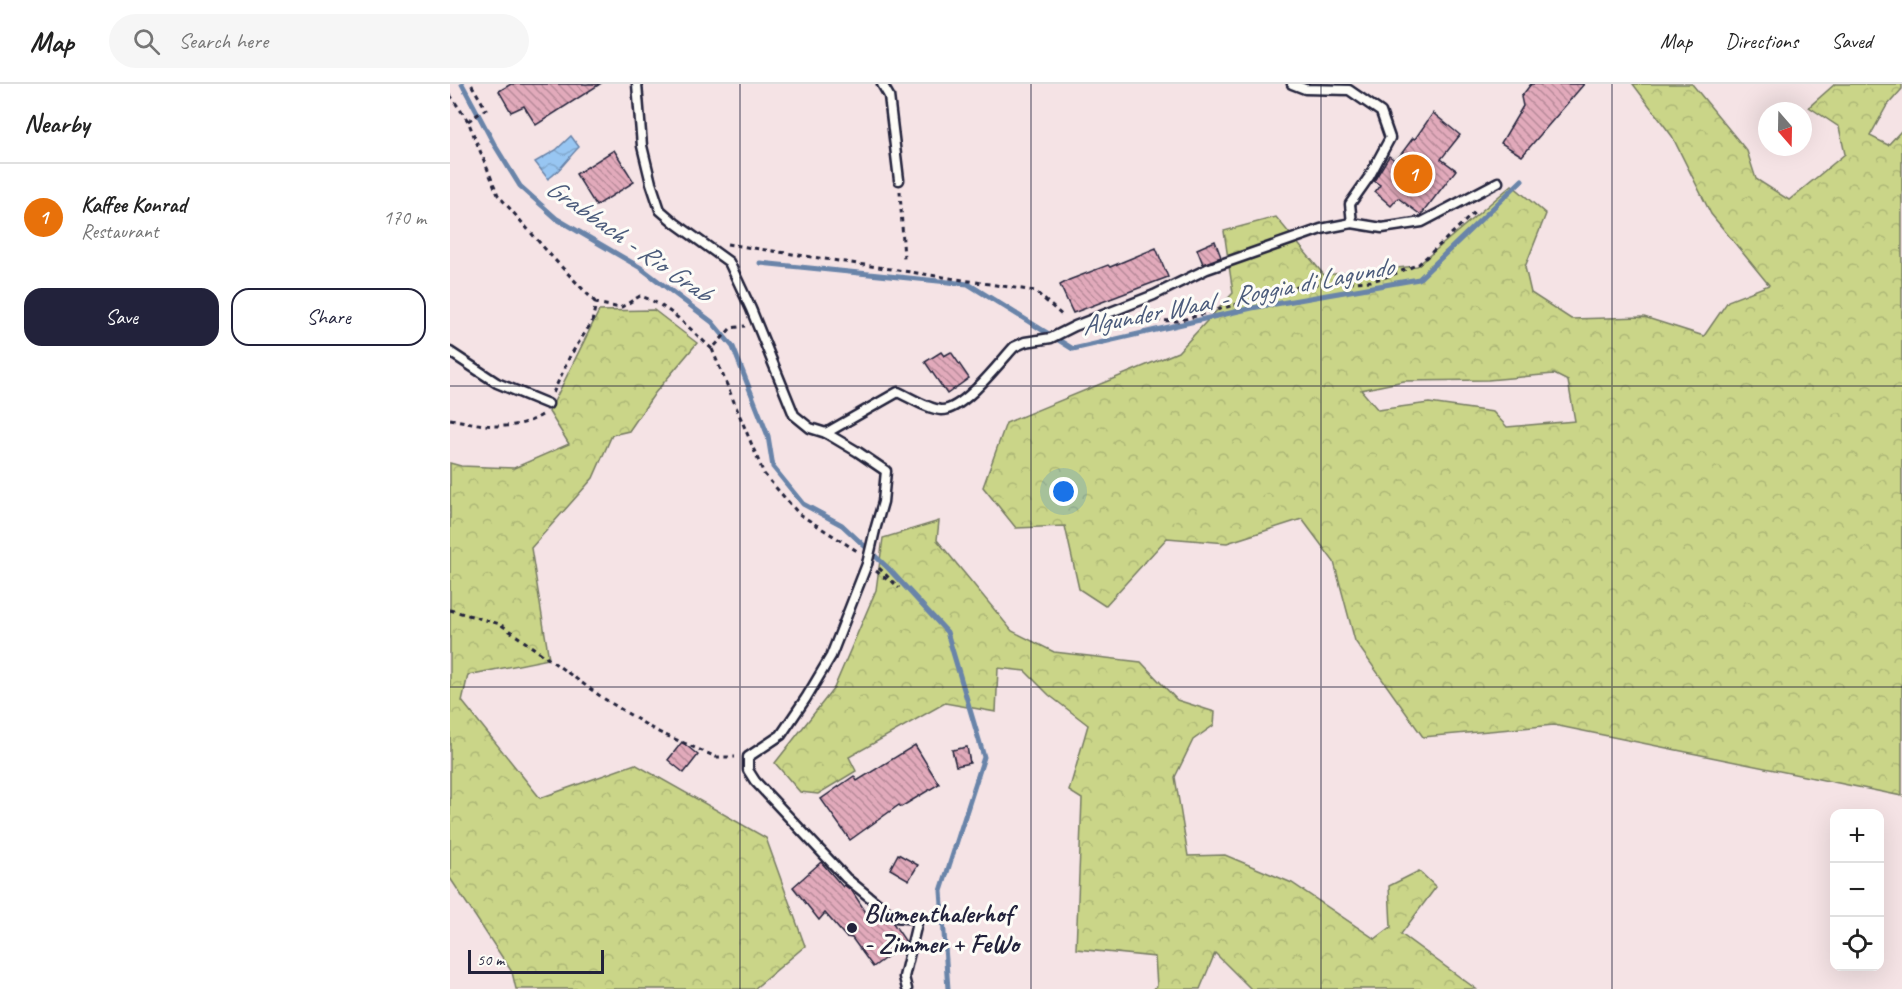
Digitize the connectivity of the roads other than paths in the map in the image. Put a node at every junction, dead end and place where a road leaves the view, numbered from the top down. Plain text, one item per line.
1 (637, 84) edge
2 (882, 84) edge
3 (1292, 84) edge
4 (899, 180) road end
5 (1498, 182) dead end
6 (1352, 223) junction
7 (450, 352) edge
8 (548, 404) road end
9 (826, 434) junction
10 (907, 989) edge

1 - 9 lane
2 - 4 lane
3 - 6 lane
5 - 6 lane
6 - 9 lane
7 - 8 lane
9 - 10 lane, bridge

